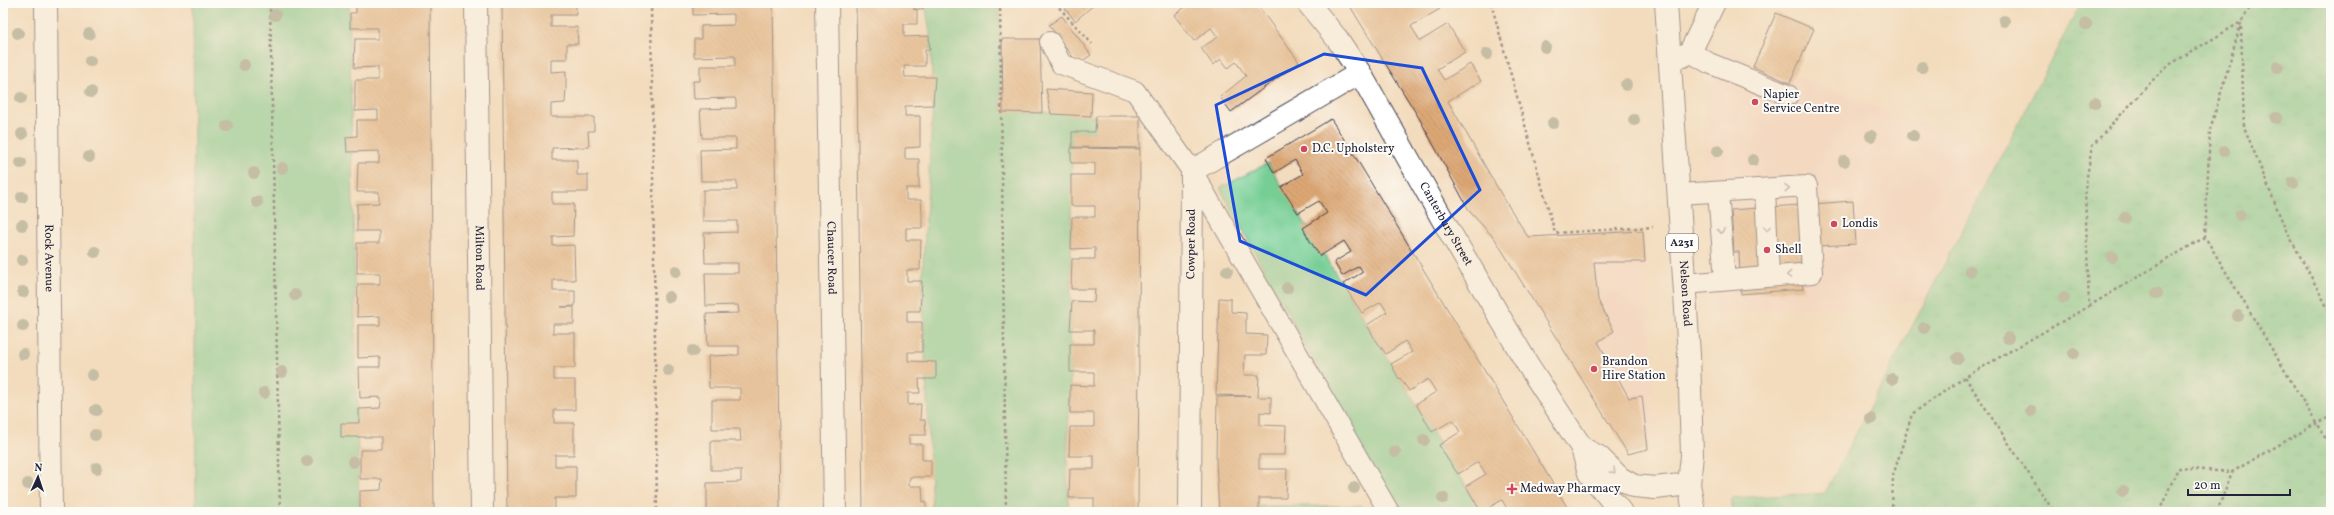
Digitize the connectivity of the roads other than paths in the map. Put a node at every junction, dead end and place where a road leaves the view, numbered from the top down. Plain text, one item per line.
1 (46, 3) edge
2 (476, 3) edge
3 (827, 3) edge
4 (1308, 3) edge
5 (1666, 3) edge
6 (1714, 3) edge
7 (1050, 42) dead end
8 (1680, 55) junction
9 (1360, 73) junction
10 (1788, 95) dead end
11 (1192, 171) junction
12 (1765, 189) junction
13 (1718, 192) junction
14 (1679, 194) junction
15 (1769, 276) junction
16 (1725, 280) junction
17 (1685, 284) junction
18 (1582, 448) junction
19 (1689, 484) junction
20 (51, 512) edge
21 (482, 512) edge
22 (835, 512) edge
23 (1190, 512) edge
24 (1389, 512) edge
25 (1621, 512) edge
26 (1694, 512) edge

1 - 20 street, Rock Avenue
2 - 21 street, Milton Road
3 - 22 street, Chaucer Road
4 - 9 street, Canterbury Street
5 - 8 street, Nelson Road / A231
6 - 8 street
7 - 11 lane
8 - 10 lane
8 - 14 street, Nelson Road / A231
9 - 11 street
9 - 18 street, Canterbury Street
11 - 23 street, Cowper Road
11 - 24 lane
12 - 13 lane
12 -> 15 lane
12 -> 15 lane
13 - 14 lane
13 -> 16 lane
14 - 17 street, Nelson Road / A231
15 - 16 lane
16 - 17 lane
17 - 19 street, Nelson Road / A231
18 -> 19 street, Canterbury Street
18 - 25 street, Canterbury Street
19 - 26 street, Nelson Road / A231

